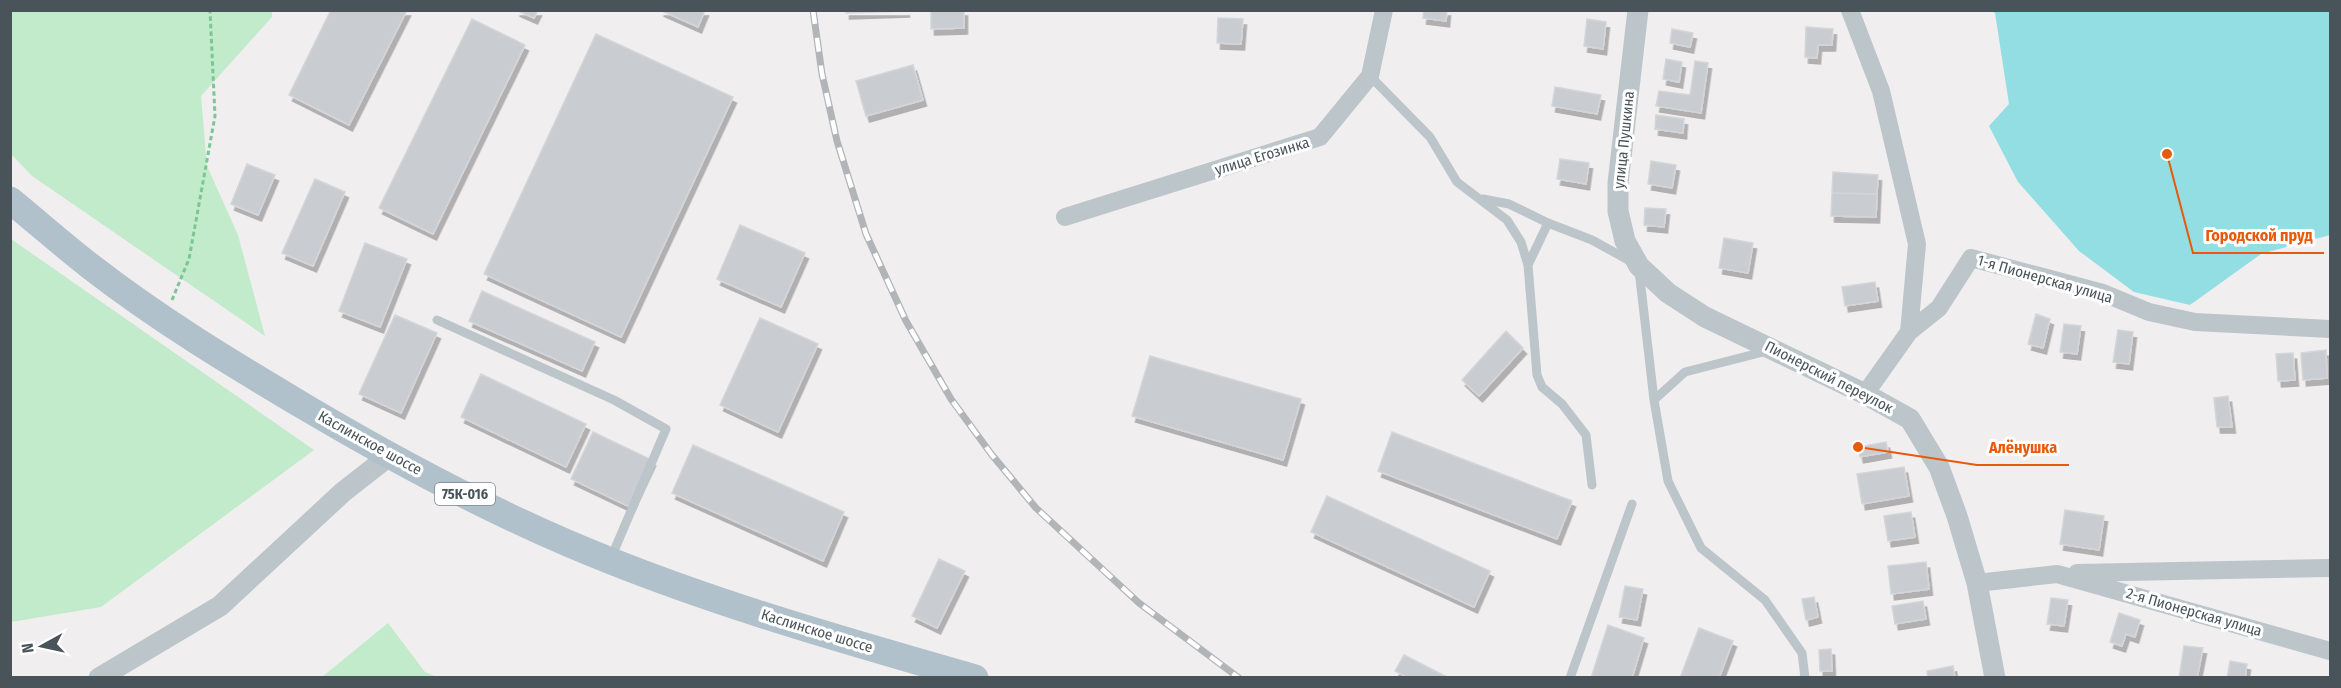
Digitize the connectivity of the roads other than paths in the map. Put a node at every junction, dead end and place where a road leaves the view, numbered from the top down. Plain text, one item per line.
1 (1384, 10) edge
2 (1638, 10) edge
3 (1850, 10) edge
4 (1370, 75) junction
5 (1480, 199) junction
6 (10, 200) edge
7 (1065, 218) dead end
8 (1548, 223) junction
9 (1528, 266) junction
10 (1639, 266) junction
11 (437, 320) dead end
12 (2331, 329) edge
13 (1909, 332) junction
14 (1774, 349) junction
15 (1865, 394) junction
16 (1654, 400) junction
17 (389, 456) junction
18 (1592, 485) dead end
19 (1632, 504) dead end
20 (610, 561) junction
21 (2331, 568) edge
22 (2057, 573) junction
23 (1977, 583) junction
24 (2331, 651) edge
25 (99, 678) edge
26 (975, 678) edge
27 (1570, 678) edge
28 (1805, 678) edge
29 (1995, 678) edge

1 - 4 street, улица Егозинка
2 - 10 street, улица Пушкина
3 - 13 street
4 - 5 lane
4 - 7 street, улица Егозинка
5 - 8 lane
5 - 9 lane
6 - 17 main road, Каслинское шоссе / 75К-016
8 - 9 lane
8 - 10 lane
9 - 18 lane
10 - 14 street, Пионерский переулок
10 - 16 lane
11 - 20 lane
12 - 13 street, 1-я Пионерская улица
13 - 15 street
14 - 15 street, Пионерский переулок
14 - 16 lane
15 - 23 street, Пионерский переулок
16 - 28 lane
17 - 20 main road, Каслинское шоссе / 75К-016
17 - 25 street
19 - 27 lane
20 - 26 main road, Каслинское шоссе / 75К-016
21 - 22 street, 2-я Пионерская улица
22 - 23 street, 2-я Пионерская улица
22 - 24 street, 2-я Пионерская улица
23 - 29 street, Пионерский переулок

